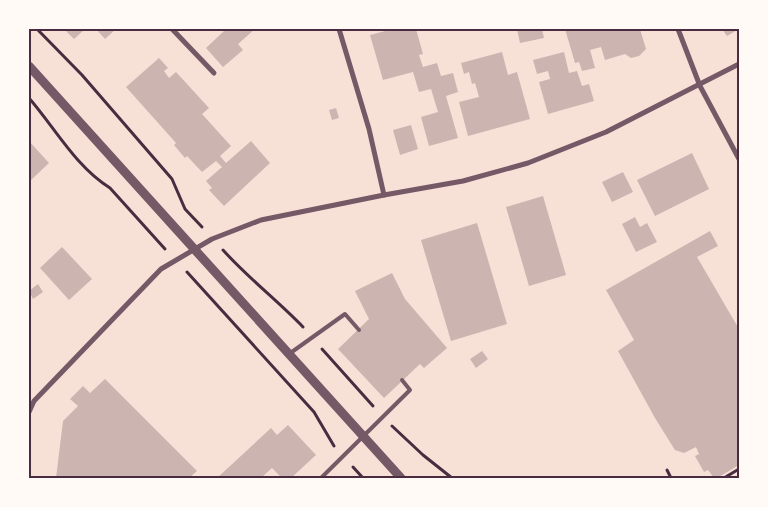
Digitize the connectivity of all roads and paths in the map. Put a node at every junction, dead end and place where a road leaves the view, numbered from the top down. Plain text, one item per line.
1 (38, 29) edge
2 (172, 29) edge
3 (339, 29) edge
4 (678, 29) edge
5 (739, 64) edge
6 (29, 66) edge
7 (214, 73) dead end
8 (700, 86) junction
9 (29, 98) edge
10 (739, 159) edge
11 (384, 194) junction
12 (212, 239) junction
13 (194, 248) junction
14 (176, 260) junction
15 (359, 330) dead end
16 (312, 337) junction
17 (289, 354) junction
18 (402, 380) dead end
19 (29, 412) edge
20 (383, 417) junction
21 (363, 436) junction
22 (343, 456) junction
23 (739, 469) edge
24 (666, 470) dead end
25 (321, 478) edge
26 (363, 478) edge
27 (401, 478) edge
28 (452, 478) edge
29 (671, 478) edge
30 (724, 478) edge

1 - 12 path
2 - 7 street
3 - 11 street
4 - 8 street
5 - 8 street
6 - 13 street
8 - 10 street
8 - 11 street
9 - 14 path
11 - 12 street
12 - 13 street
12 - 16 path
13 - 14 street
13 - 17 street
14 - 19 street
14 - 22 path
15 - 16 lane
16 - 17 lane
16 - 20 path
17 - 21 street
18 - 20 lane
20 - 21 lane
20 - 28 path
21 - 22 lane
21 - 27 street
22 - 25 lane
22 - 26 path
23 - 30 path
24 - 29 path

